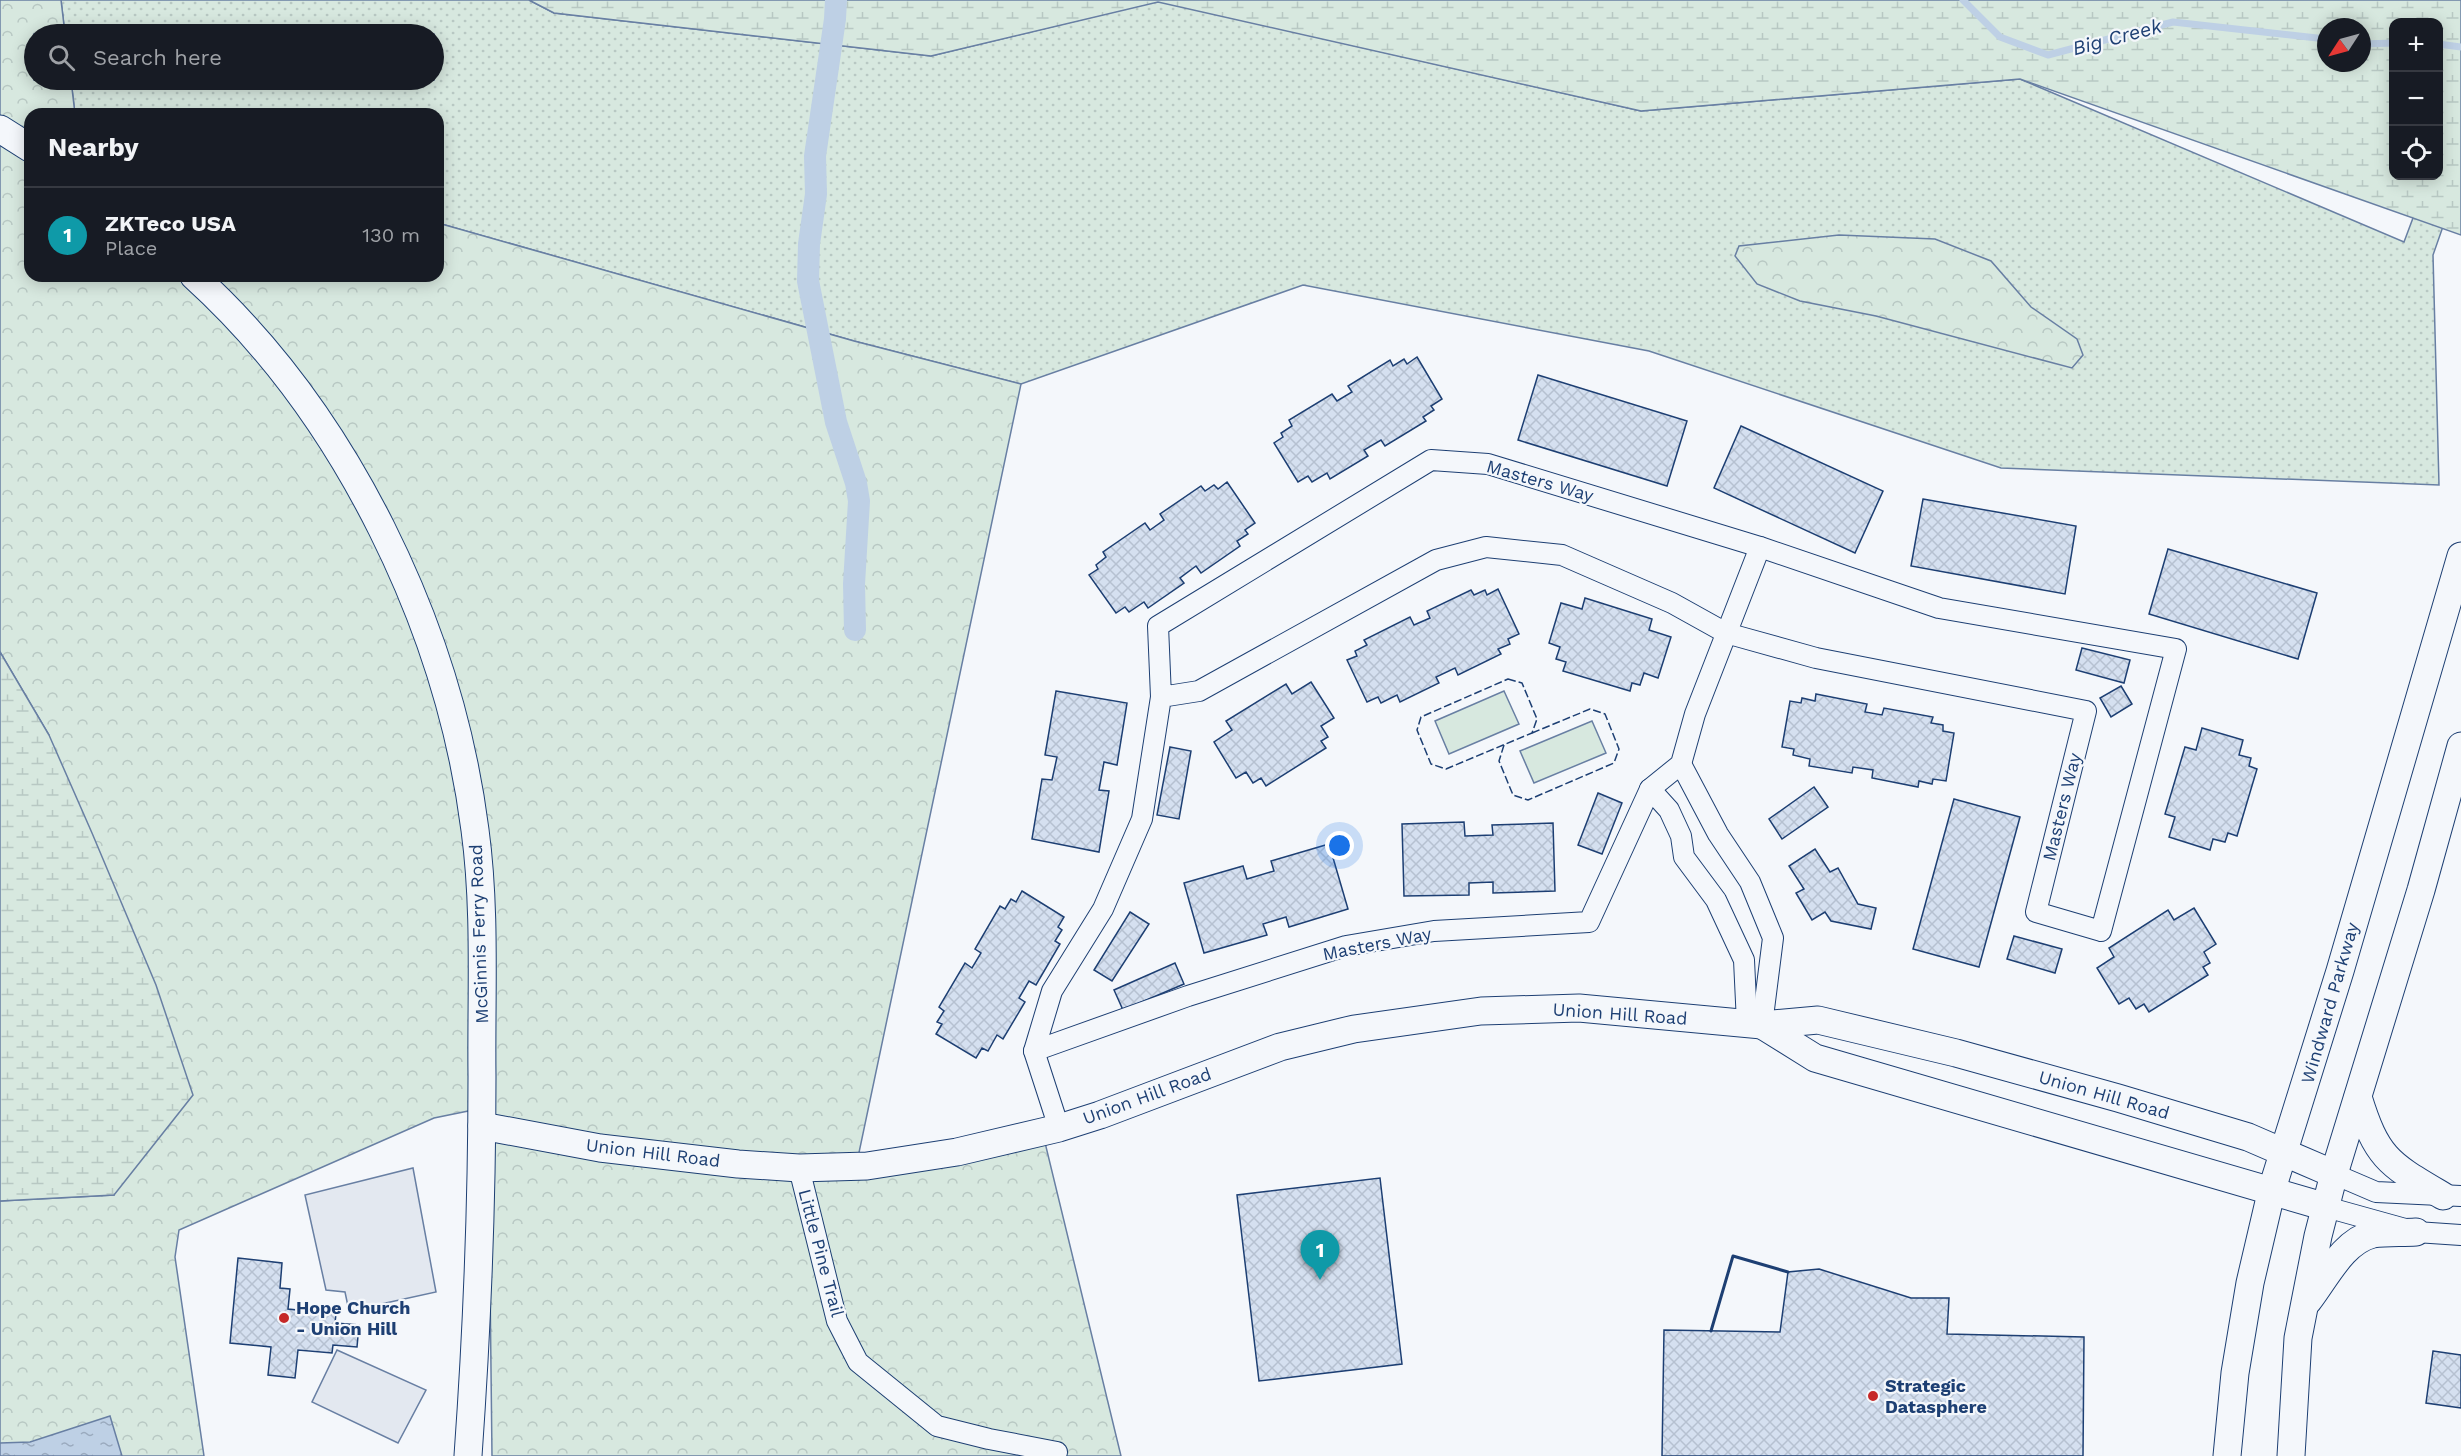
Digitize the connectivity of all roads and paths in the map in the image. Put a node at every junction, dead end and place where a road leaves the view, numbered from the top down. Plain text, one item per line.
1 (0, 129) edge
2 (24, 144) edge
3 (200, 282) edge
4 (1760, 547) junction
5 (2461, 556) edge
6 (1726, 633) junction
7 (1161, 697) junction
8 (2461, 746) edge
9 (1681, 764) junction
10 (1650, 789) junction
11 (1773, 938) junction
12 (1744, 960) junction
13 (1754, 1024) junction
14 (1034, 1051) junction
15 (1949, 1052) junction
16 (1941, 1096) junction
17 (2358, 1097) junction
18 (482, 1126) junction
19 (1059, 1128) junction
20 (2284, 1154) junction
21 (799, 1168) junction
22 (2334, 1174) junction
23 (2272, 1189) junction
24 (2452, 1196) edge
25 (2326, 1207) junction
26 (2416, 1232) junction
27 (2461, 1235) edge
28 (2304, 1307) junction
29 (1057, 1452) dead end
30 (468, 1456) edge
31 (2227, 1456) edge
32 (2291, 1456) edge

1 - 2 main road
3 - 18 main road, McGinnis Ferry Road
4 - 6 street
4 - 6 street, Masters Way
4 - 7 street, Masters Way
5 - 20 main road, Windward Parkway
6 - 7 street, Masters Way
6 - 9 street
7 - 14 street, Masters Way
8 - 17 main road
9 - 10 street, Masters Way
9 - 11 street
10 - 12 street
10 - 14 street, Masters Way
11 - 12 street
11 - 13 street
12 - 13 street
13 - 15 main road, Union Hill Road
13 - 16 main road
13 - 19 main road, Union Hill Road
14 - 19 street
15 - 16 main road
15 - 20 main road, Union Hill Road
16 - 23 main road
17 - 22 main road
17 - 24 main road
18 - 21 main road, Union Hill Road
18 - 30 main road, McGinnis Ferry Road
19 - 21 main road, Union Hill Road
20 - 22 main road, Union Hill Road
20 - 23 main road, Windward Parkway
21 - 29 street, Little Pine Trail
22 - 24 street
22 - 25 main road
23 - 25 main road
23 - 31 main road, Windward Parkway
25 - 26 street
25 - 28 main road
26 - 27 street
26 - 28 main road
28 - 32 main road

